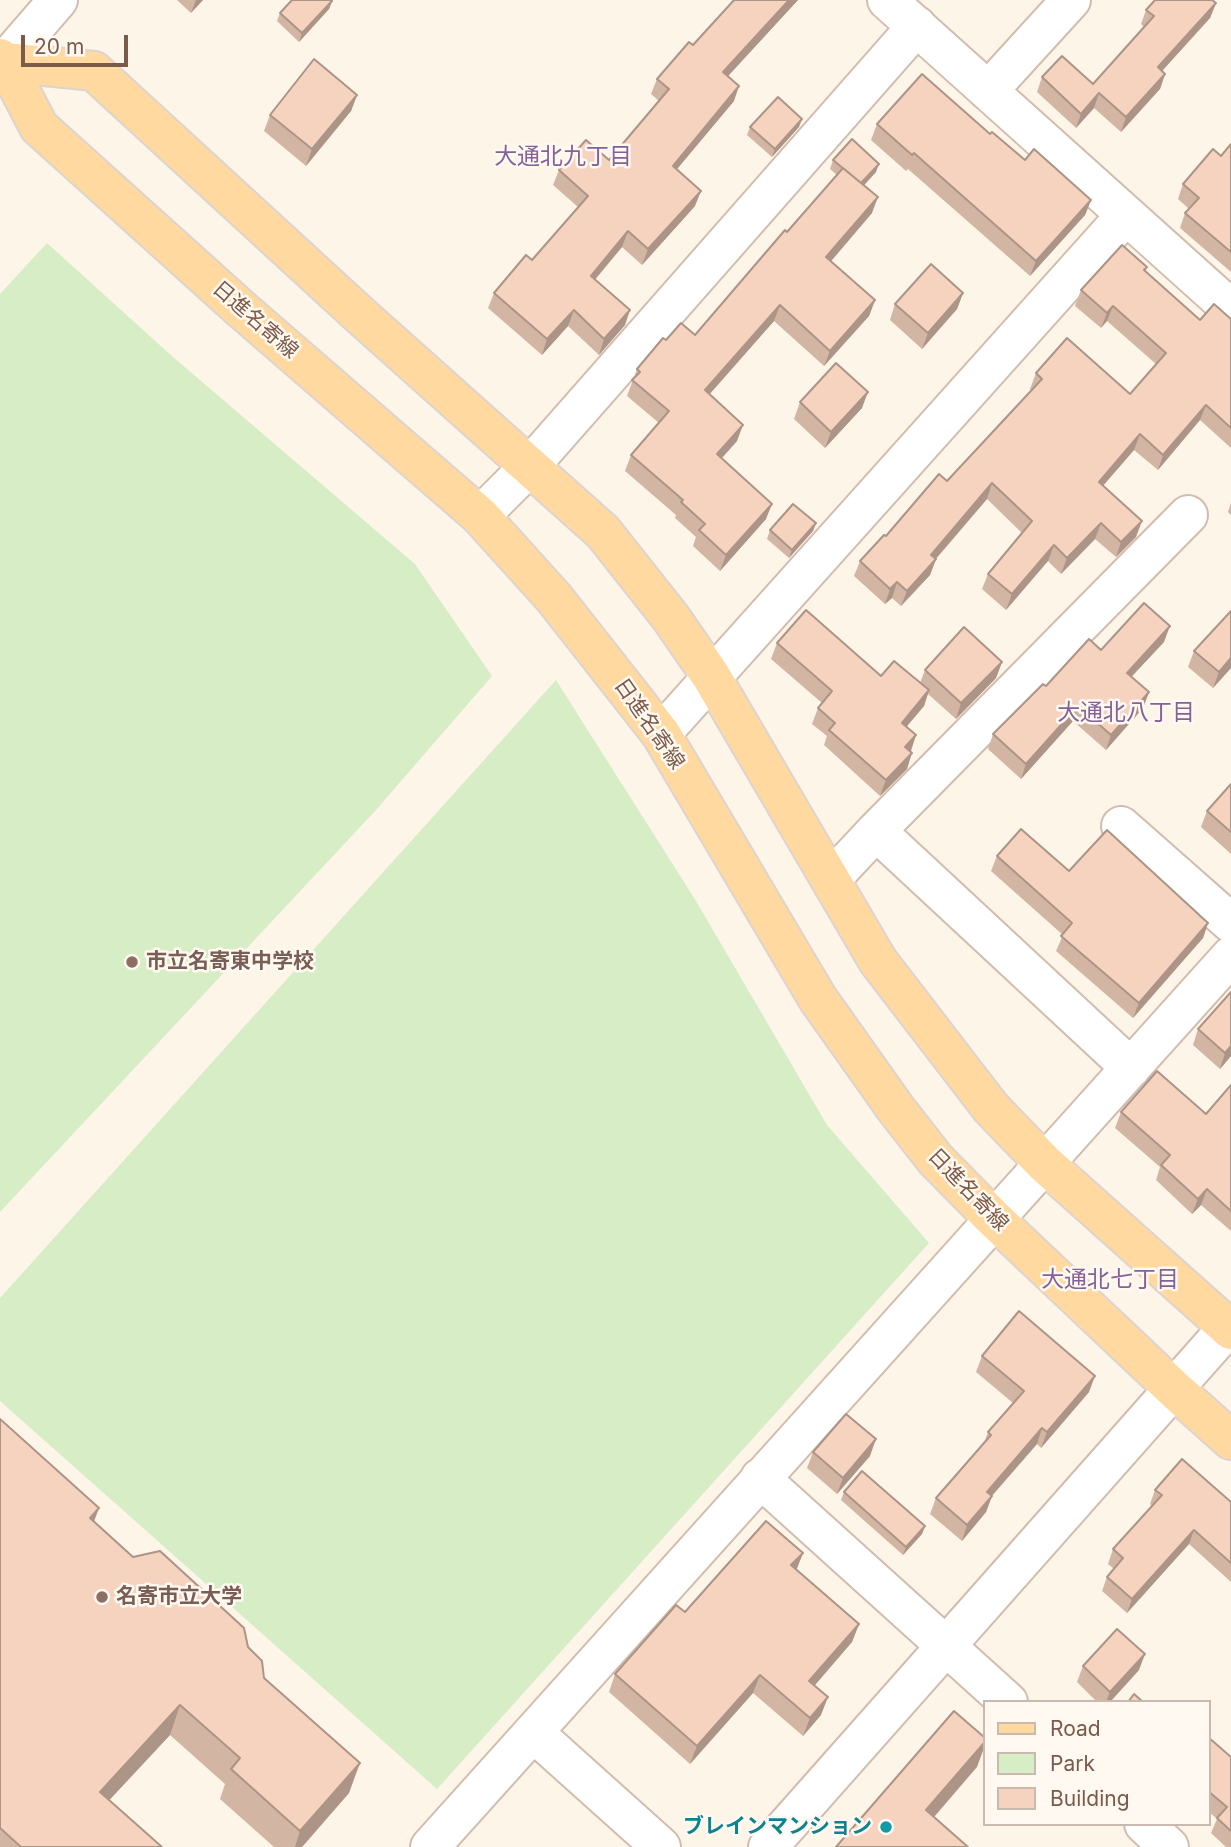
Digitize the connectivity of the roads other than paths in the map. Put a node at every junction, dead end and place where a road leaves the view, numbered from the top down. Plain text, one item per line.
1 (58, 0) edge
2 (887, 0) edge
3 (1071, 0) edge
4 (916, 26) junction
5 (2, 62) edge
6 (988, 90) junction
7 (1126, 215) junction
8 (1231, 309) edge
9 (530, 466) junction
10 (1188, 515) dead end
11 (481, 516) junction
12 (712, 676) junction
13 (660, 734) junction
14 (1121, 826) dead end
15 (876, 831) junction
16 (832, 878) junction
17 (1231, 923) edge
18 (1231, 956) edge
19 (1130, 1068) junction
20 (1045, 1164) junction
21 (993, 1218) junction
22 (1230, 1327) edge
23 (1175, 1390) junction
24 (1231, 1440) edge
25 (760, 1478) junction
26 (946, 1647) junction
27 (1005, 1700) edge
28 (534, 1733) junction
29 (1146, 1826) edge
30 (430, 1847) edge
31 (661, 1847) edge
32 (768, 1847) edge
33 (1169, 1847) edge

1 - 5 street
2 - 4 street
3 - 6 street
4 - 6 street
4 - 9 street
5 - 9 main road
5 - 11 main road, 日進名寄線
6 - 7 street
7 - 8 street
7 - 12 street
9 - 11 street
9 - 12 main road
10 - 15 street
11 - 13 main road, 日進名寄線
12 - 13 street
12 - 16 main road
13 - 21 main road, 日進名寄線
14 - 17 street
15 - 16 street
15 - 19 street
16 - 20 main road
18 - 19 street
19 - 20 street
20 - 21 street
20 - 22 main road
21 - 23 main road, 日進名寄線
21 - 25 street
22 - 23 street
23 - 24 main road, 日進名寄線
23 - 26 street
25 - 26 street
25 - 28 street
26 - 27 street
26 - 32 street
28 - 30 street
28 - 31 street
29 - 33 street

